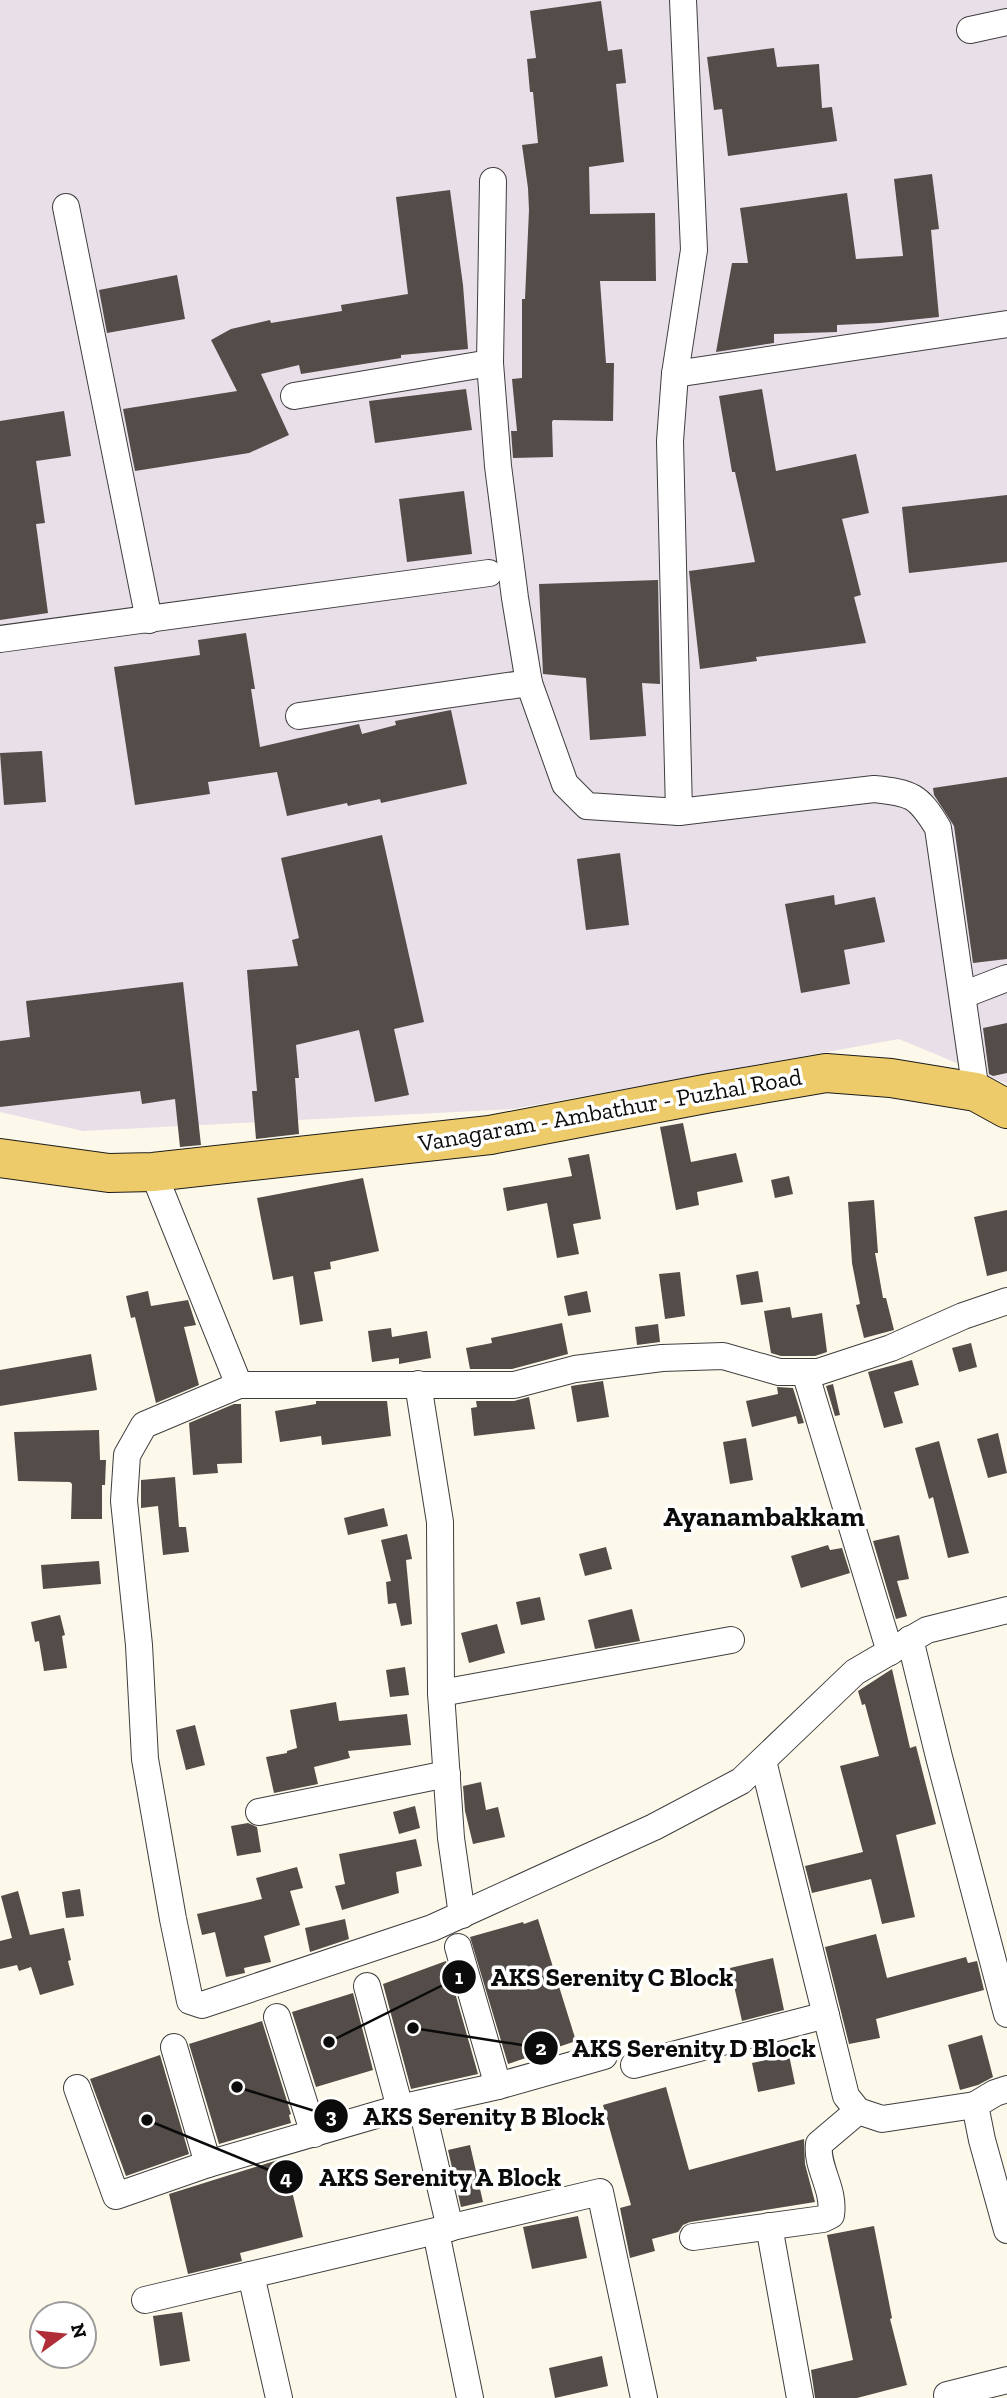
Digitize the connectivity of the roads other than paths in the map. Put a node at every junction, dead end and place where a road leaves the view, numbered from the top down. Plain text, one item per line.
1 (683, 0) edge
2 (1007, 22) edge
3 (970, 30) dead end
4 (493, 181) dead end
5 (66, 207) dead end
6 (1007, 324) edge
7 (490, 363) junction
8 (674, 374) junction
9 (294, 396) dead end
10 (489, 573) dead end
11 (149, 620) junction
12 (0, 639) edge
13 (529, 683) junction
14 (299, 716) dead end
15 (679, 813) junction
16 (1007, 978) edge
17 (963, 995) junction
18 (992, 1100) edge
19 (0, 1158) edge
20 (153, 1172) junction
21 (1007, 1301) edge
22 (805, 1372) junction
23 (418, 1384) junction
24 (239, 1385) junction
25 (1007, 1610) edge
26 (731, 1640) dead end
27 (900, 1646) junction
28 (441, 1693) junction
29 (763, 1761) junction
30 (447, 1774) junction
31 (259, 1812) dead end
32 (462, 1915) junction
33 (458, 1947) dead end
34 (367, 1986) dead end
35 (1007, 2014) edge
36 (826, 2015) junction
37 (277, 2017) dead end
38 (174, 2047) dead end
39 (604, 2056) dead end
40 (634, 2065) dead end
41 (498, 2086) junction
42 (77, 2088) dead end
43 (1007, 2090) edge
44 (975, 2105) junction
45 (411, 2106) junction
46 (858, 2111) junction
47 (314, 2133) junction
48 (208, 2164) junction
49 (769, 2227) junction
50 (443, 2230) junction
51 (1007, 2230) edge
52 (693, 2237) dead end
53 (251, 2275) junction
54 (145, 2300) dead end
55 (1007, 2380) edge
56 (947, 2395) dead end
57 (279, 2398) edge
58 (470, 2398) edge
59 (644, 2398) edge
60 (800, 2398) edge

1 - 8 street
2 - 3 street
4 - 7 street
5 - 11 street
6 - 8 street
7 - 9 street
7 - 13 street
8 - 15 street
10 - 11 street
11 - 12 street
13 - 14 street
13 - 15 street
15 - 17 street
16 - 17 street
17 - 18 street
18 - 20 main road, Vanagaram - Ambathur - Puzhal Road
19 - 20 main road, Vanagaram - Ambathur - Puzhal Road
20 - 24 street
21 - 22 street
22 - 23 street
22 - 27 street
23 - 24 street
23 - 28 street
24 - 32 street
25 - 27 street
26 - 28 street
27 - 29 street
27 - 35 street
28 - 30 street
29 - 32 street
29 - 36 street
30 - 31 street
30 - 32 street
33 - 41 street
34 - 45 street
36 - 40 street
36 - 46 street
37 - 47 street
38 - 48 street
39 - 41 street
41 - 45 street
42 - 48 street
43 - 44 street
44 - 46 street
44 - 51 street
45 - 47 street
45 - 50 street
46 - 49 street
47 - 48 street
49 - 52 street
49 - 60 street
50 - 53 street
50 - 58 street
50 - 59 street
53 - 54 street
53 - 57 street
55 - 56 street

